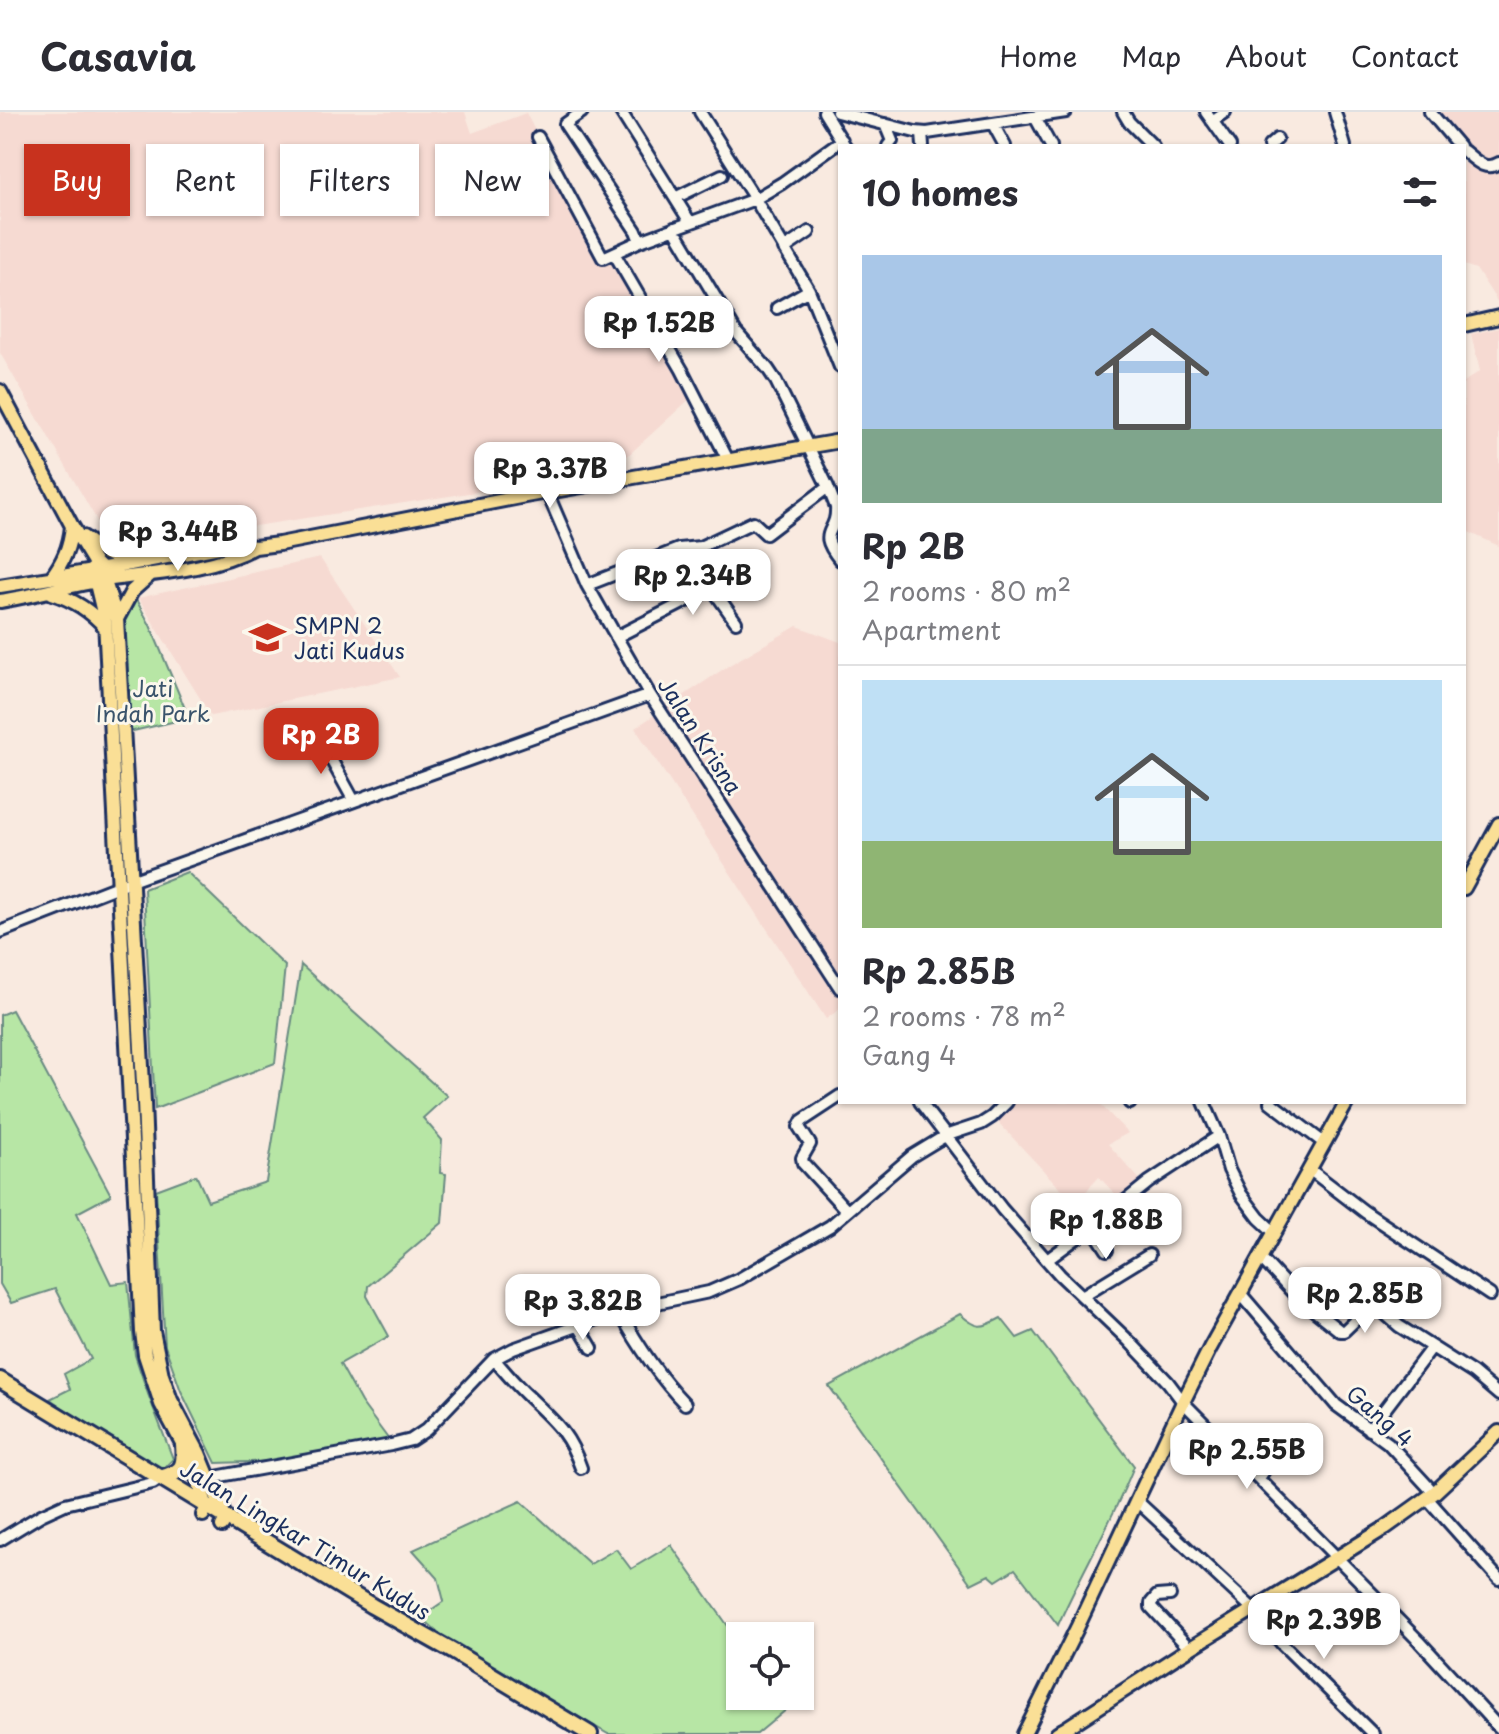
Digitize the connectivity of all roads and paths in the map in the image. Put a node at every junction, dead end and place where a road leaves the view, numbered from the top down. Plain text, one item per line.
1 (559, 112) edge
2 (582, 112) edge
3 (621, 112) edge
4 (700, 112) edge
5 (824, 112) edge
6 (837, 112) edge
7 (1066, 112) edge
8 (1123, 112) edge
9 (1225, 112) edge
10 (1335, 112) edge
11 (1434, 114) edge
12 (1035, 117) junction
13 (1209, 117) edge
14 (565, 124) junction
15 (885, 124) junction
16 (993, 124) junction
17 (922, 133) junction
18 (538, 137) dead end
19 (843, 143) edge
20 (890, 144) edge
21 (923, 144) edge
22 (1004, 144) edge
23 (1050, 144) edge
24 (1150, 144) edge
25 (1229, 144) edge
26 (1344, 144) edge
27 (1457, 144) edge
28 (838, 146) edge
29 (1466, 152) edge
30 (1499, 163) edge
31 (722, 175) dead end
32 (675, 198) junction
33 (755, 199) junction
34 (690, 222) junction
35 (674, 228) junction
36 (809, 232) dead end
37 (640, 241) junction
38 (784, 249) junction
39 (614, 253) junction
40 (809, 290) junction
41 (777, 308) dead end
42 (1499, 317) edge
43 (1466, 323) edge
44 (838, 362) edge
45 (0, 391) edge
46 (838, 441) edge
47 (808, 446) junction
48 (728, 460) junction
49 (828, 487) junction
50 (547, 492) junction
51 (72, 526) junction
52 (255, 547) junction
53 (838, 557) edge
54 (129, 563) junction
55 (751, 564) dead end
56 (700, 565) dead end
57 (98, 573) junction
58 (152, 574) junction
59 (51, 578) junction
60 (587, 585) junction
61 (0, 586) edge
62 (712, 588) junction
63 (49, 592) junction
64 (0, 601) edge
65 (117, 619) junction
66 (736, 622) dead end
67 (105, 627) junction
68 (616, 637) junction
69 (650, 695) junction
70 (317, 734) dead end
71 (354, 801) junction
72 (1499, 824) edge
73 (125, 883) junction
74 (1466, 884) edge
75 (0, 932) edge
76 (838, 985) edge
77 (838, 1097) edge
78 (921, 1104) edge
79 (1005, 1104) edge
80 (1205, 1104) edge
81 (1273, 1104) edge
82 (1346, 1104) edge
83 (945, 1136) junction
84 (1219, 1136) junction
85 (1324, 1143) junction
86 (1309, 1169) junction
87 (847, 1211) junction
88 (1092, 1227) junction
89 (1274, 1232) junction
90 (1107, 1250) dead end
91 (1149, 1255) dead end
92 (1260, 1257) junction
93 (1047, 1260) junction
94 (1360, 1283) dead end
95 (1240, 1293) junction
96 (1490, 1295) dead end
97 (1082, 1296) junction
98 (1375, 1305) junction
99 (619, 1311) junction
100 (579, 1326) junction
101 (1432, 1347) junction
102 (592, 1348) dead end
103 (494, 1359) junction
104 (0, 1380) edge
105 (0, 1390) edge
106 (1499, 1395) edge
107 (1183, 1402) junction
108 (685, 1404) dead end
109 (1369, 1430) junction
110 (1498, 1435) edge
111 (183, 1445) junction
112 (1277, 1448) dead end
113 (581, 1468) dead end
114 (203, 1479) junction
115 (1259, 1479) junction
116 (156, 1480) junction
117 (1431, 1496) junction
118 (1137, 1501) junction
119 (205, 1511) junction
120 (224, 1522) junction
121 (0, 1540) edge
122 (1336, 1558) junction
123 (1499, 1579) edge
124 (1170, 1595) dead end
125 (1253, 1609) junction
126 (1190, 1649) junction
127 (1499, 1728) edge
128 (1060, 1733) edge
129 (572, 1734) edge
130 (590, 1734) edge
131 (1024, 1734) edge
132 (1373, 1734) edge

1 - 14 street
2 - 14 street
3 - 32 street
4 - 33 street
5 - 19 street
6 - 15 street
7 - 12 street
8 - 24 street
9 - 13 street
10 - 26 street
11 - 27 street
12 - 16 street
12 - 23 street
13 - 25 street
14 - 37 street
15 - 17 street
15 - 20 street
16 - 17 street
16 - 22 street
17 - 21 street
18 - 39 street
28 - 33 street
29 - 30 street
31 - 32 street
32 - 34 street
33 - 34 street
33 - 38 street
34 - 35 street
35 - 37 street
35 - 47 street
36 - 38 street
37 - 39 street
38 - 40 street
39 - 48 street
40 - 41 street
40 - 44 street
42 - 43 main road
45 - 51 main road
46 - 47 main road
47 - 48 main road
47 - 49 street
48 - 50 main road
49 - 53 street
49 - 60 street
50 - 52 main road
50 - 60 street, Jalan Krisna
51 - 54 main road
51 - 57 main road
51 - 59 main road
52 - 54 main road
52 - 58 main road
54 - 57 main road
55 - 62 street
56 - 62 street
57 - 58 main road
57 - 59 main road
57 - 63 main road
57 - 65 main road
57 - 67 main road
58 - 65 main road
59 - 61 main road
60 - 68 street, Jalan Krisna
62 - 66 street
62 - 68 street
63 - 64 main road
63 - 67 main road
65 - 73 main road
67 - 73 main road
68 - 69 street, Jalan Krisna
69 - 71 street
69 - 76 street, Jalan Krisna
70 - 71 street
71 - 73 street
72 - 74 main road
73 - 75 street
73 - 111 main road
73 - 114 main road
77 - 87 street
78 - 83 street
79 - 83 street
80 - 84 street
81 - 85 street
82 - 85 main road
83 - 87 street
83 - 93 street
84 - 88 street
84 - 89 street
85 - 86 main road
86 - 89 main road
86 - 96 street
87 - 99 street
88 - 90 street
88 - 93 street
89 - 92 main road
91 - 97 street
92 - 95 main road
92 - 98 street
93 - 97 street
94 - 98 street
95 - 107 main road
95 - 109 street, Gang 4
97 - 107 street
98 - 101 street
99 - 100 street
99 - 108 street
100 - 102 street
100 - 103 street
101 - 106 street
101 - 109 street
103 - 113 street
103 - 114 street
104 - 116 highway, Jalan Lingkar Timur Kudus
105 - 116 highway, Jalan Lingkar Timur Kudus
107 - 115 street
107 - 118 main road
109 - 117 street, Gang 4
110 - 117 main road
111 - 114 main road
111 - 116 highway
112 - 115 street
114 - 119 main road
114 - 120 main road
115 - 122 street
116 - 119 highway, Jalan Lingkar Timur Kudus
116 - 121 street
117 - 122 main road
117 - 123 street, Gang 4
118 - 125 street
118 - 131 main road
119 - 120 highway, Jalan Lingkar Timur Kudus
120 - 129 highway, Jalan Lingkar Timur Kudus
120 - 130 highway, Jalan Lingkar Timur Kudus
122 - 125 main road
122 - 127 street
124 - 126 street
125 - 126 main road
125 - 132 street
126 - 128 main road

